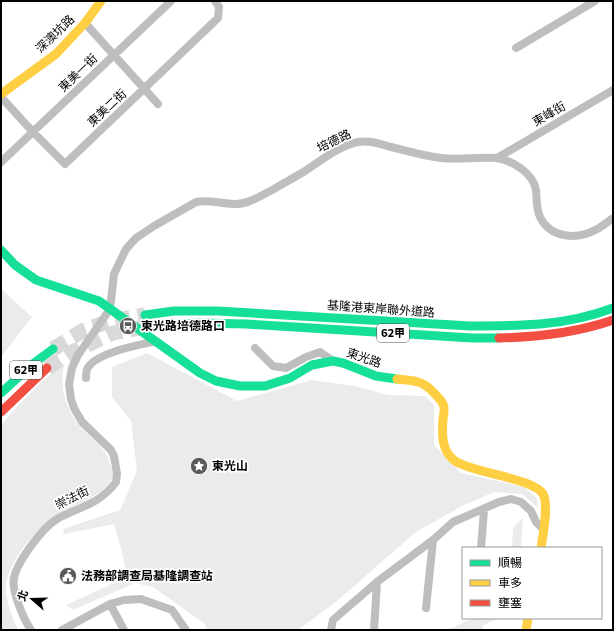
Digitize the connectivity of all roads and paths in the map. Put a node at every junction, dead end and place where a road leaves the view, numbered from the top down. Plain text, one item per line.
1 (101, 1) edge
2 (171, 1) edge
3 (215, 1) edge
4 (595, 1) edge
5 (85, 23) junction
6 (516, 48) dead end
7 (114, 55) junction
8 (144, 89) junction
9 (613, 90) edge
10 (1, 94) edge
11 (1, 97) edge
12 (158, 104) dead end
13 (33, 132) junction
14 (497, 158) junction
15 (1, 162) edge
16 (613, 218) edge
17 (1, 250) edge
18 (613, 308) edge
19 (110, 309) junction
20 (145, 314) tunnel mouth
21 (613, 320) edge
22 (153, 326) tunnel mouth
23 (156, 341) junction
24 (255, 348) dead end
25 (53, 349) tunnel mouth
26 (332, 361) junction
27 (47, 368) tunnel mouth
28 (86, 378) dead end
29 (1, 393) edge
30 (4, 408) edge
31 (484, 510) junction
32 (544, 530) junction
33 (433, 540) junction
34 (481, 547) edge
35 (540, 547) edge
36 (377, 582) junction
37 (110, 604) junction
38 (426, 608) dead end
39 (528, 619) edge
40 (31, 630) edge
41 (62, 630) edge
42 (124, 630) edge
43 (186, 630) edge
44 (331, 630) edge
45 (374, 630) edge
46 (526, 630) edge

1 - 5 main road, 深澳坑路
2 - 7 street, 東美一街
3 - 8 street, 東美二街
4 - 6 street
5 - 7 street
5 - 10 main road, 深澳坑路
7 - 8 street
7 - 13 street, 東美一街
8 - 12 street
8 - 13 street, 東美二街
9 - 14 street, 東峰街
11 - 13 street, 東美二街
13 - 15 street, 東美一街
14 - 16 street, 培德路
14 - 19 street, 培德路
17 - 19 main road
18 - 20 main road, 基隆港東岸聯外道路 / 62甲
19 - 23 main road, 東光路
19 - 40 street, 崇法街
21 - 22 main road, 基隆港東岸聯外道路 / 62甲
23 - 26 main road, 東光路
23 - 28 street
24 - 26 street
25 - 29 main road, 62甲
26 - 32 main road, 東光路
27 - 30 main road, 62甲
31 - 32 street
31 - 33 street
31 - 34 street
32 - 35 main road, 東光路
33 - 36 street
33 - 38 street
36 - 44 street
36 - 45 street
37 - 41 street
37 - 42 street
37 - 43 street
39 - 46 main road

